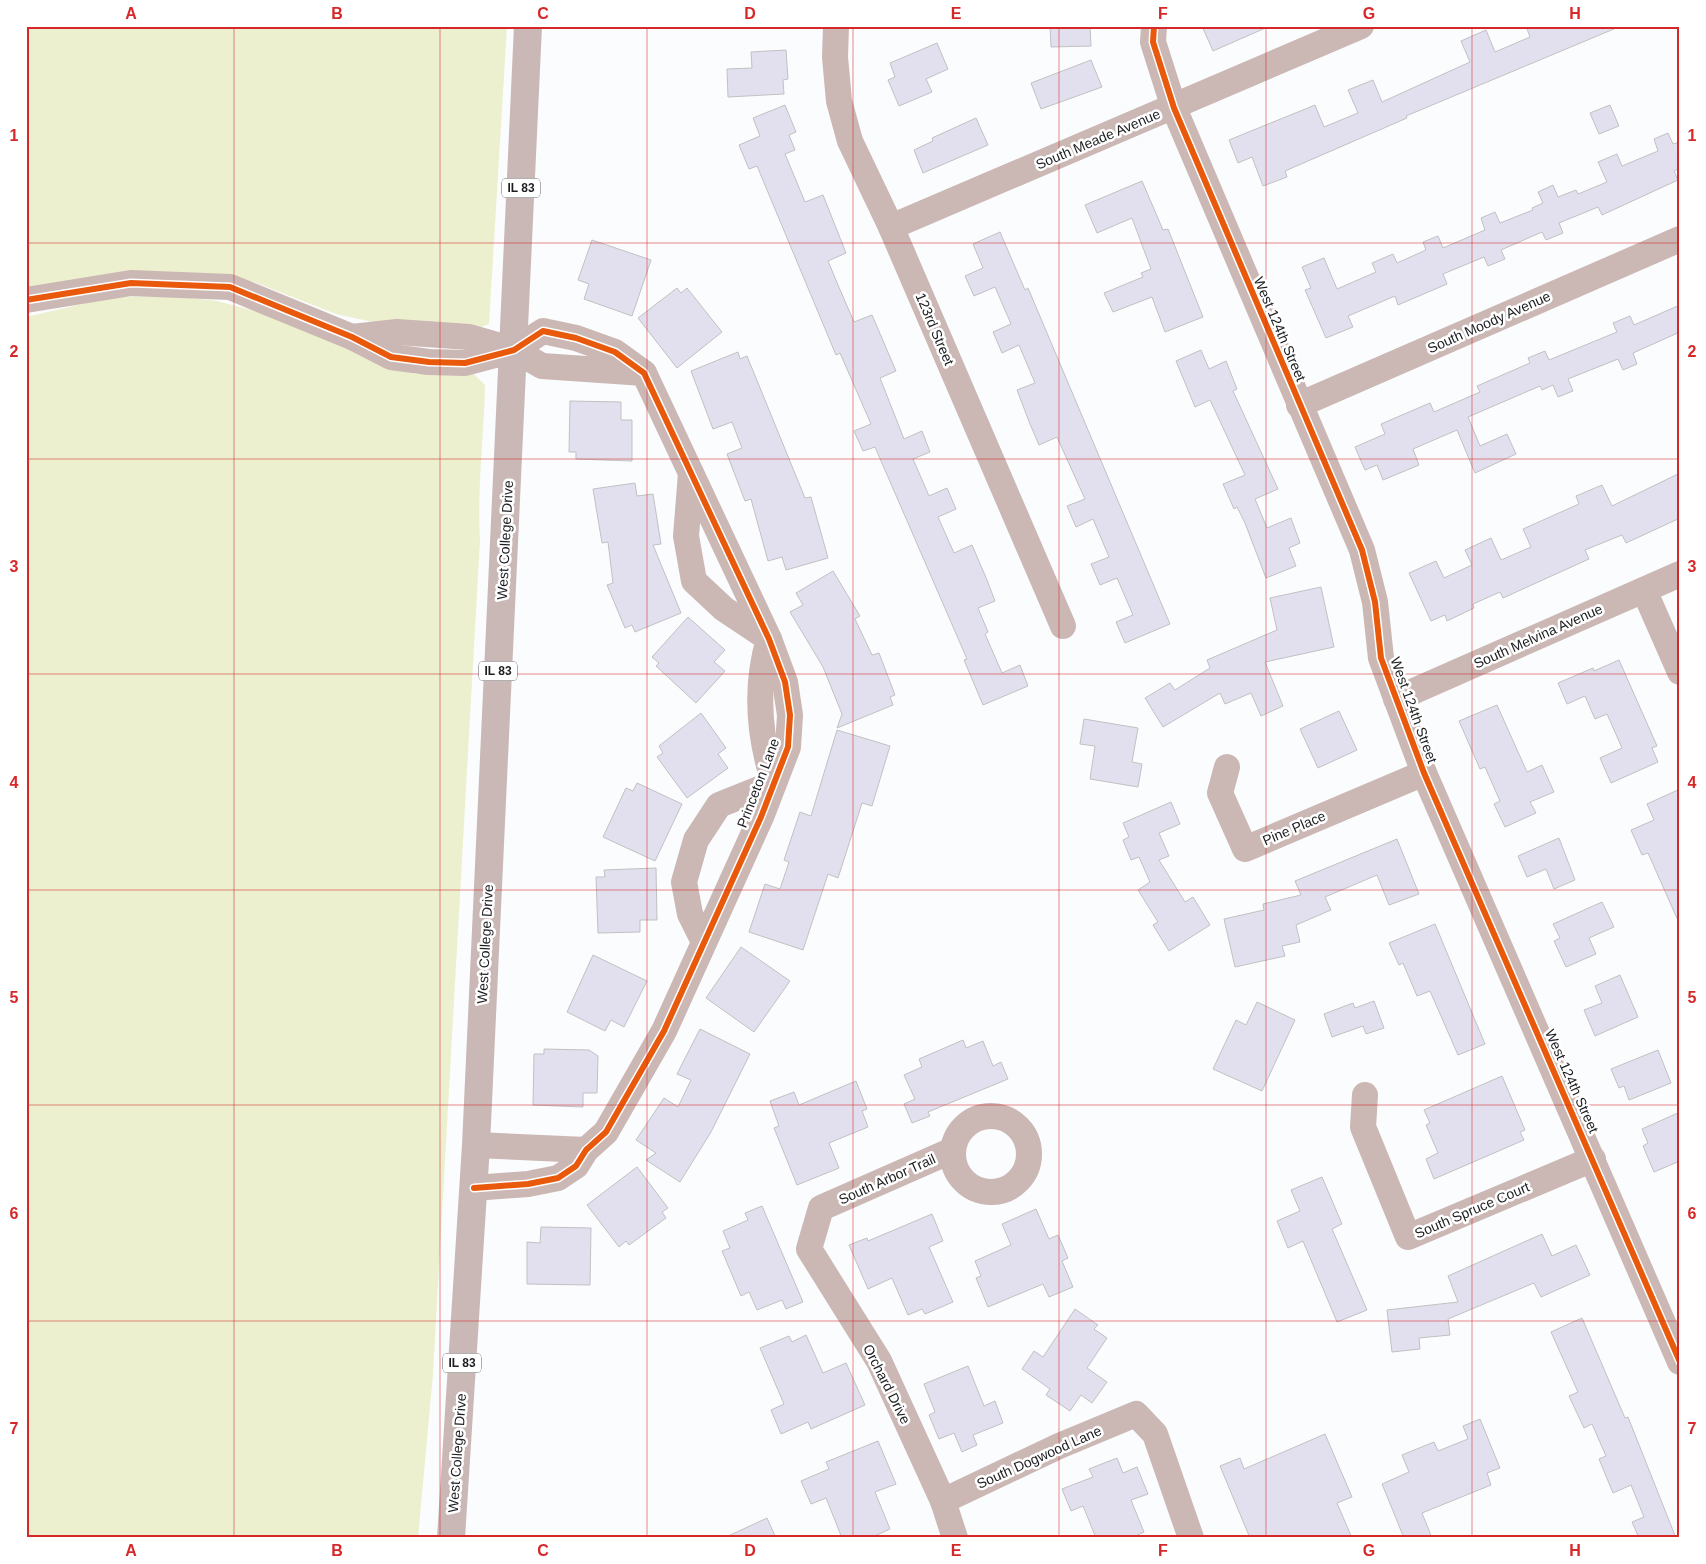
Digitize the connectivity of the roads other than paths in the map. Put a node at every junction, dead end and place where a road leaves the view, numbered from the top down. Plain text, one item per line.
1 (528, 26) edge
2 (836, 26) edge
3 (1154, 26) edge
4 (1360, 26) edge
5 (1174, 108) junction
6 (891, 227) junction
7 (1680, 239) edge
8 (26, 300) edge
9 (514, 350) junction
10 (1298, 405) junction
11 (691, 473) junction
12 (1680, 574) edge
13 (1644, 590) junction
14 (1064, 626) dead end
15 (769, 638) junction
16 (1680, 672) edge
17 (1396, 699) junction
18 (1227, 767) dead end
19 (1424, 773) junction
20 (774, 783) junction
21 (703, 940) junction
22 (1365, 1095) dead end
23 (476, 1145) junction
24 (586, 1150) junction
25 (953, 1150) dead end
26 (1593, 1159) junction
27 (474, 1188) junction
28 (821, 1208) joint
29 (1680, 1362) edge
30 (943, 1501) junction
31 (451, 1538) edge
32 (955, 1538) edge
33 (1191, 1538) edge

1 - 9 main road, IL 83
2 - 6 street, 123rd Street
3 - 5 street, West 124th Street
4 - 5 street, South Meade Avenue
5 - 6 street, South Meade Avenue
5 - 10 street, West 124th Street
6 - 14 street, 123rd Street
7 - 10 street, South Moody Avenue
8 - 9 street
9 - 11 street
9 - 23 main road, West College Drive / IL 83
10 - 17 street, West 124th Street
11 - 15 street
11 - 15 street
12 - 13 street, South Melvina Avenue
13 - 16 street
13 - 17 street, South Melvina Avenue
15 - 20 street, Princeton Lane
17 - 19 street, West 124th Street
18 - 19 street, Pine Place
19 - 26 street, West 124th Street
20 - 21 street, Princeton Lane
20 - 21 street, Princeton Lane
21 - 24 street, Princeton Lane
22 - 26 street, South Spruce Court
23 - 24 street
23 - 27 main road, West College Drive / IL 83
24 - 27 street, Princeton Lane
25 - 28 street, South Arbor Trail
26 - 29 street, West 124th Street
27 - 31 main road, West College Drive / IL 83
28 - 30 street, Orchard Drive
30 - 32 street, Orchard Drive
30 - 33 street, South Dogwood Lane

